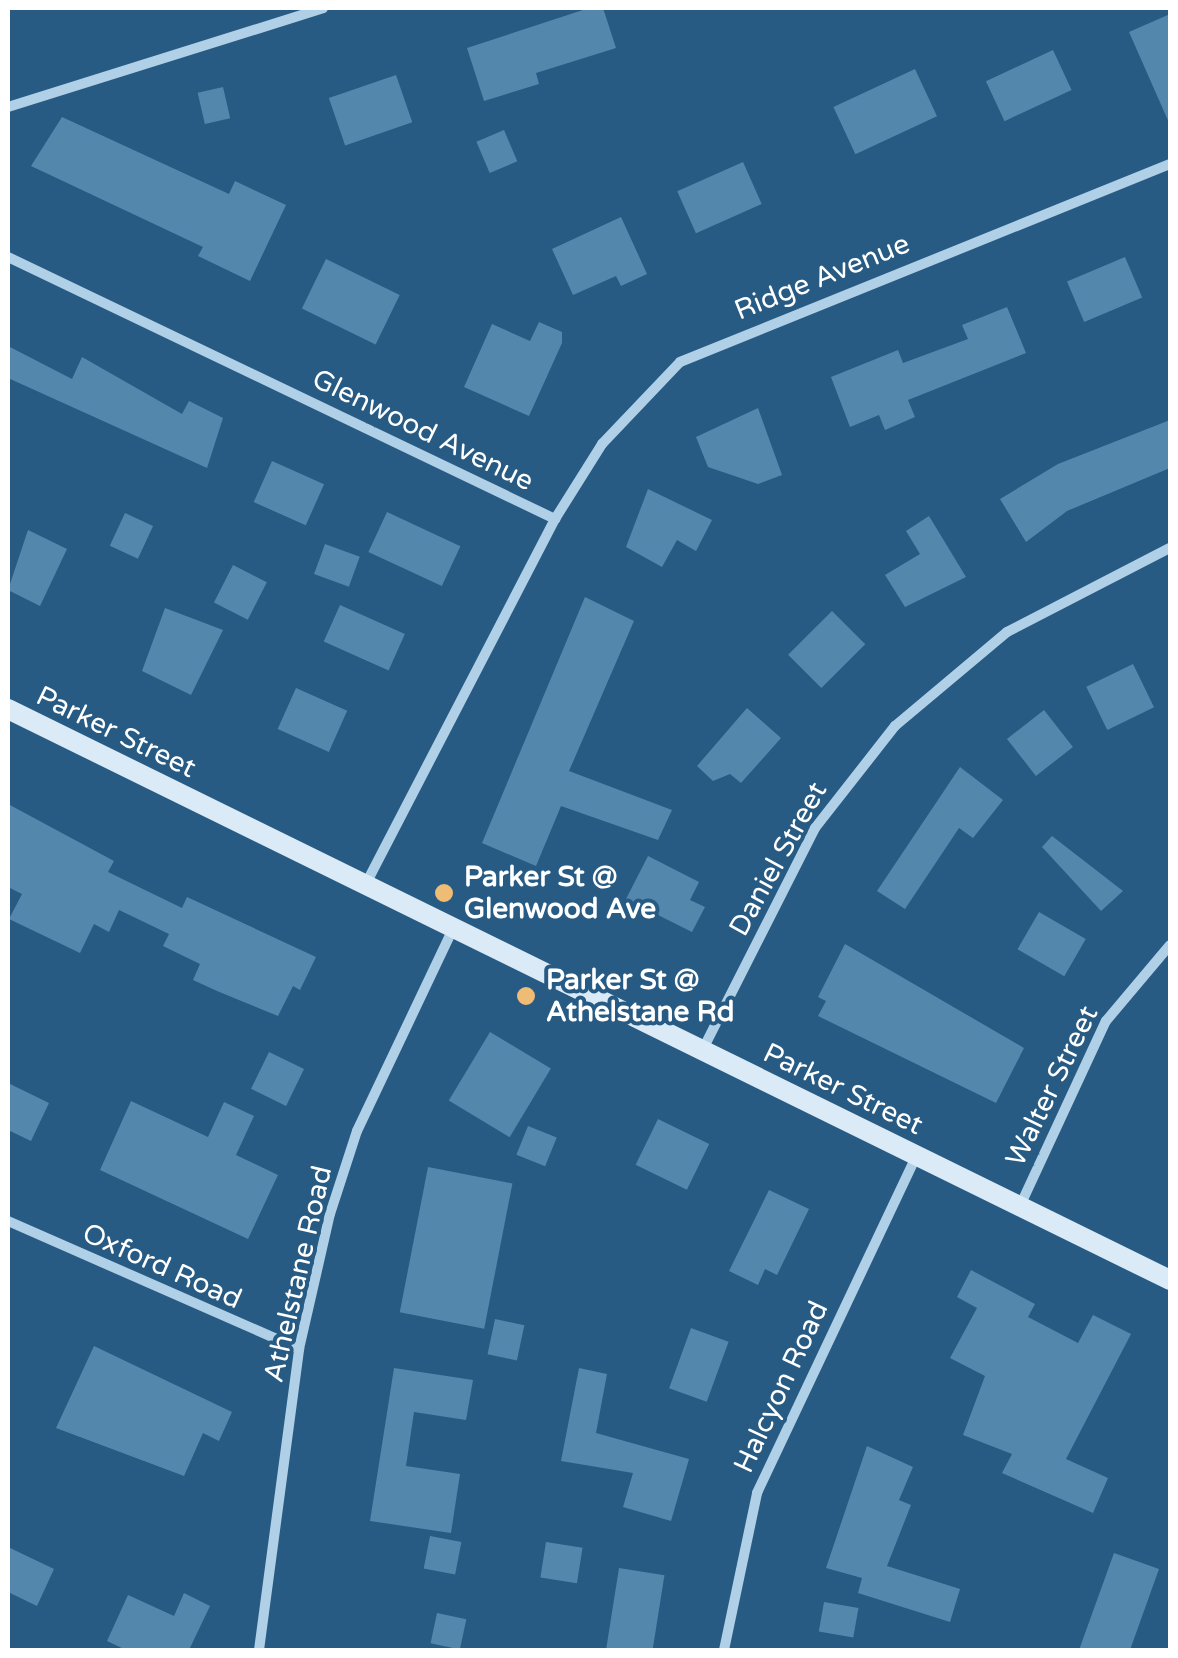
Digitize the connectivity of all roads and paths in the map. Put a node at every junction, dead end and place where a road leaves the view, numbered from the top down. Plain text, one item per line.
1 (322, 8) edge
2 (8, 107) edge
3 (1170, 164) edge
4 (8, 256) edge
5 (556, 519) junction
6 (1170, 548) edge
7 (8, 709) edge
8 (366, 885) junction
9 (454, 928) junction
10 (1170, 945) edge
11 (702, 1050) junction
12 (916, 1155) junction
13 (1020, 1206) junction
14 (8, 1221) edge
15 (1170, 1280) edge
16 (299, 1350) junction
17 (259, 1650) edge
18 (724, 1650) edge

1 - 2 street
3 - 5 street, Ridge Avenue
4 - 5 street, Glenwood Avenue
5 - 8 street, Glenwood Avenue
6 - 11 street, Daniel Street
7 - 8 main road, Parker Street
8 - 9 main road, Parker Street
9 - 11 main road, Parker Street
9 - 16 street, Athelstane Road
10 - 13 street, Walter Street
11 - 12 main road, Parker Street
12 - 13 main road, Parker Street
12 - 18 street, Halcyon Road
13 - 15 main road, Parker Street
14 - 16 street, Oxford Road
16 - 17 street, Athelstane Road

